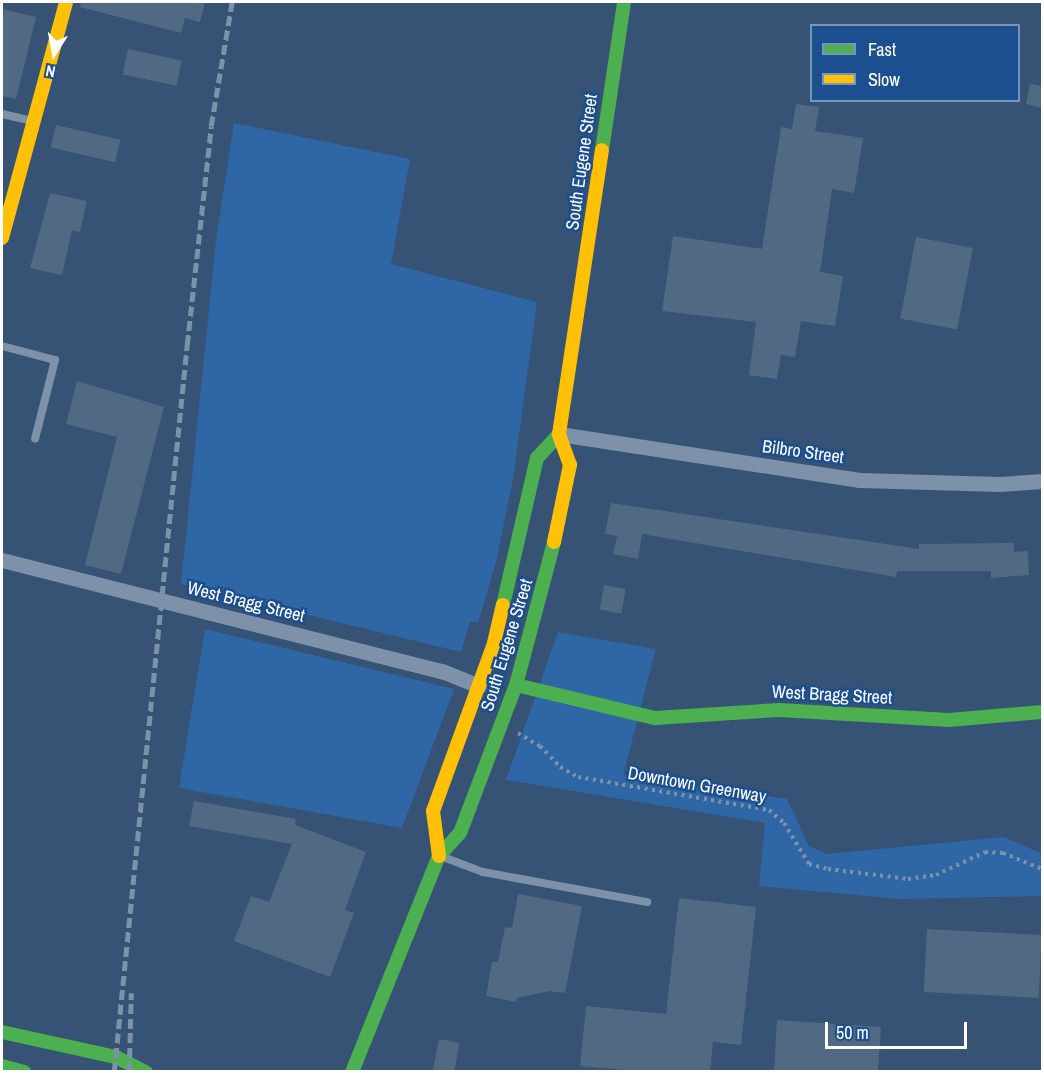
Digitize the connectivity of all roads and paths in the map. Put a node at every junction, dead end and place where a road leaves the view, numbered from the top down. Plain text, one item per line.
1 (66, 2) edge
2 (624, 2) edge
3 (2, 114) edge
4 (33, 122) junction
5 (2, 238) edge
6 (2, 346) edge
7 (559, 434) junction
8 (35, 439) dead end
9 (1042, 481) edge
10 (2, 560) edge
11 (479, 686) junction
12 (516, 686) junction
13 (1042, 712) edge
14 (500, 728) junction
15 (439, 856) junction
16 (1042, 869) edge
17 (647, 902) dead end
18 (2, 1032) edge
19 (2, 1065) edge
20 (24, 1071) edge
21 (146, 1071) edge
22 (352, 1071) edge

1 - 4 main road
2 - 7 main road, South Eugene Street
3 - 4 lane
4 - 5 main road
6 - 8 lane
7 - 9 street, Bilbro Street
7 - 11 main road, South Eugene Street
7 - 12 main road, South Eugene Street
10 - 11 street, West Bragg Street
11 - 15 main road, South Eugene Street
12 - 13 main road, West Bragg Street
12 - 14 main road, South Eugene Street
14 - 15 main road, South Eugene Street
14 - 16 path, Downtown Greenway
15 - 17 lane
15 - 22 main road, South Eugene Street
18 - 21 main road
19 - 20 main road

